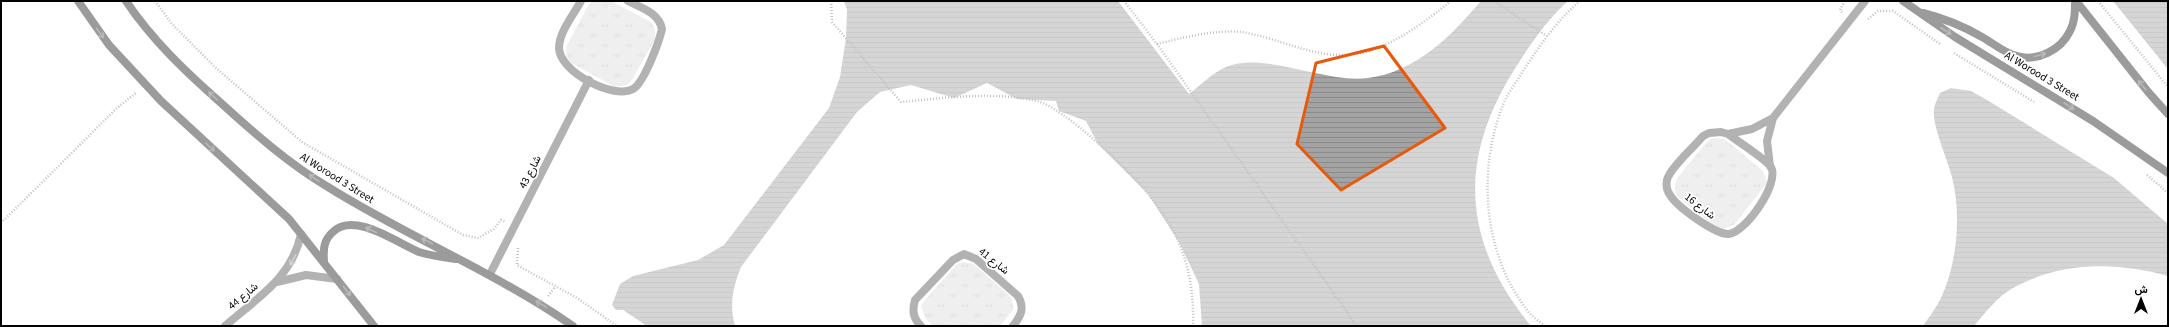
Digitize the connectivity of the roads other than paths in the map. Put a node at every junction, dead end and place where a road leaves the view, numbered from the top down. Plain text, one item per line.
1 (78, 1) edge
2 (126, 1) edge
3 (581, 1) edge
4 (628, 1) edge
5 (1865, 1) edge
6 (1903, 1) edge
7 (2075, 1) edge
8 (1914, 10) junction
9 (589, 80) junction
10 (2168, 114) edge
11 (1773, 118) junction
12 (1728, 134) junction
13 (1770, 166) junction
14 (2168, 173) edge
15 (301, 234) junction
16 (460, 259) junction
17 (324, 261) junction
18 (490, 274) junction
19 (337, 279) junction
20 (276, 282) junction
21 (920, 325) edge
22 (225, 326) edge
23 (374, 326) edge
24 (573, 326) edge
25 (1013, 326) edge

1 -> 15 street
16 -> 2 street, Al Worood 3 Street
3 - 9 street
4 - 9 street
5 - 11 street, شارع 16
6 - 8 street, Al Worood 3 Street
8 -> 7 street
10 -> 7 street
8 -> 14 street, Al Worood 3 Street
9 - 18 street, شارع 43
11 - 12 street, شارع 16
11 - 13 street, شارع 16
12 - 13 street
12 - 13 street, شارع 16
15 - 17 street
15 -> 20 street, شارع 44
16 -> 17 street
16 - 18 street, Al Worood 3 Street
17 - 19 street
24 -> 18 street, Al Worood 3 Street
19 - 20 street, شارع 44
19 -> 23 street
20 - 22 street, شارع 44
21 - 25 street, شارع 41

